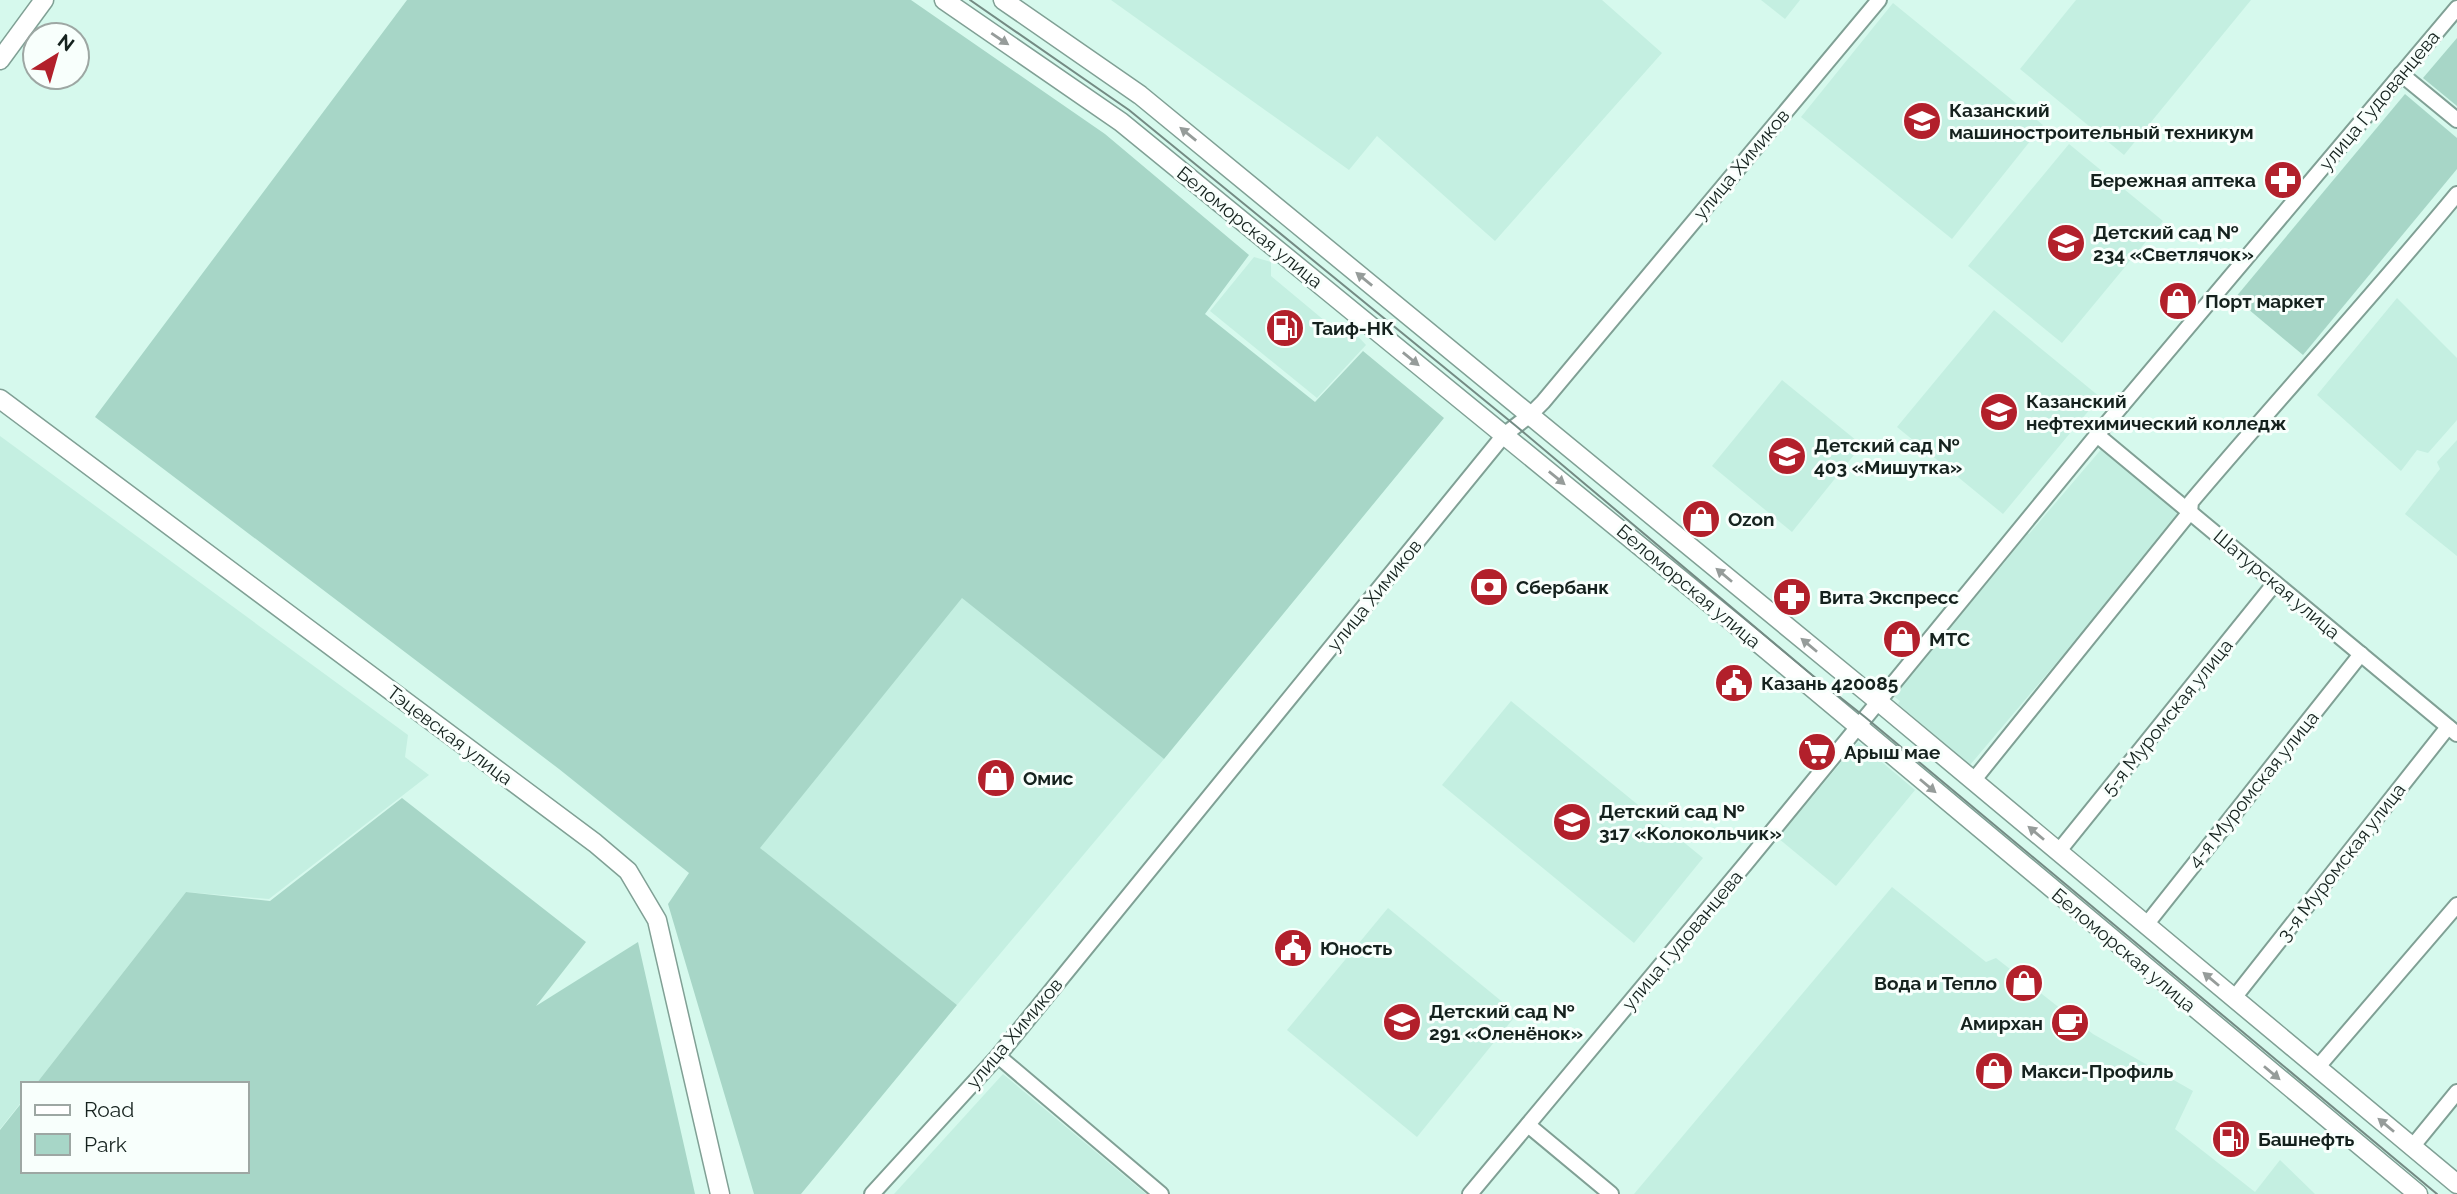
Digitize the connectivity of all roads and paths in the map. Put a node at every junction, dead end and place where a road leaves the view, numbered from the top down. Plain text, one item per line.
1 (44, 0) edge
2 (944, 0) edge
3 (1003, 0) edge
4 (1879, 0) edge
5 (2457, 8) edge
6 (0, 60) edge
7 (2401, 74) junction
8 (1140, 95) junction
9 (2457, 120) edge
10 (1121, 122) junction
11 (2457, 194) edge
12 (0, 399) edge
13 (1530, 415) junction
14 (1504, 435) junction
15 (2097, 435) junction
16 (2190, 512) junction
17 (2275, 583) junction
18 (2361, 654) junction
19 (1878, 702) junction
20 (1856, 727) junction
21 (2453, 730) edge
22 (1973, 781) junction
23 (2058, 852) junction
24 (2457, 905) edge
25 (2146, 925) junction
26 (2234, 998) junction
27 (2260, 1020) junction
28 (2238, 1044) junction
29 (998, 1056) junction
30 (2317, 1068) junction
31 (2457, 1092) edge
32 (1528, 1125) junction
33 (2412, 1147) junction
34 (2457, 1184) edge
35 (720, 1194) edge
36 (872, 1194) edge
37 (1161, 1194) edge
38 (1470, 1194) edge
39 (1611, 1194) edge
40 (2418, 1194) edge

1 - 6 main road
2 -> 10 main road, Беломорская улица
3 - 8 main road, Беломорская улица
4 - 13 street, улица Химиков
5 - 7 street, улица Гудованцева
7 - 9 street
7 - 15 street, улица Гудованцева
8 - 10 main road
13 -> 8 main road, Беломорская улица
10 -> 14 main road, Беломорская улица
11 - 16 street
12 - 35 main road, Тэцевская улица
13 - 14 street, улица Химиков
19 -> 13 main road, Беломорская улица
14 -> 20 main road, Беломорская улица
14 - 29 street, улица Химиков
15 - 16 street, Шатурская улица
15 - 19 street, улица Гудованцева
16 - 17 street, Шатурская улица
16 - 22 street
17 - 18 street, Шатурская улица
17 - 23 street, 5-я Муромская улица
18 - 21 street, Шатурская улица
18 - 25 street, 4-я Муромская улица
19 - 20 street, улица Гудованцева
19 - 22 main road, Беломорская улица
20 -> 28 main road, Беломорская улица
20 - 32 street, улица Гудованцева
21 - 26 street, 3-я Муромская улица
23 -> 22 main road, Беломорская улица
23 - 25 main road, Беломорская улица
24 - 30 street
26 -> 25 main road, Беломорская улица
26 - 27 main road, Беломорская улица
27 - 28 main road
27 - 30 main road, Беломорская улица
28 -> 40 main road, Беломорская улица
29 - 36 street, улица Химиков
29 - 37 street
33 -> 30 main road, Беломорская улица
31 - 33 street
32 - 38 street, улица Гудованцева
32 - 39 street
33 - 34 main road, Беломорская улица

